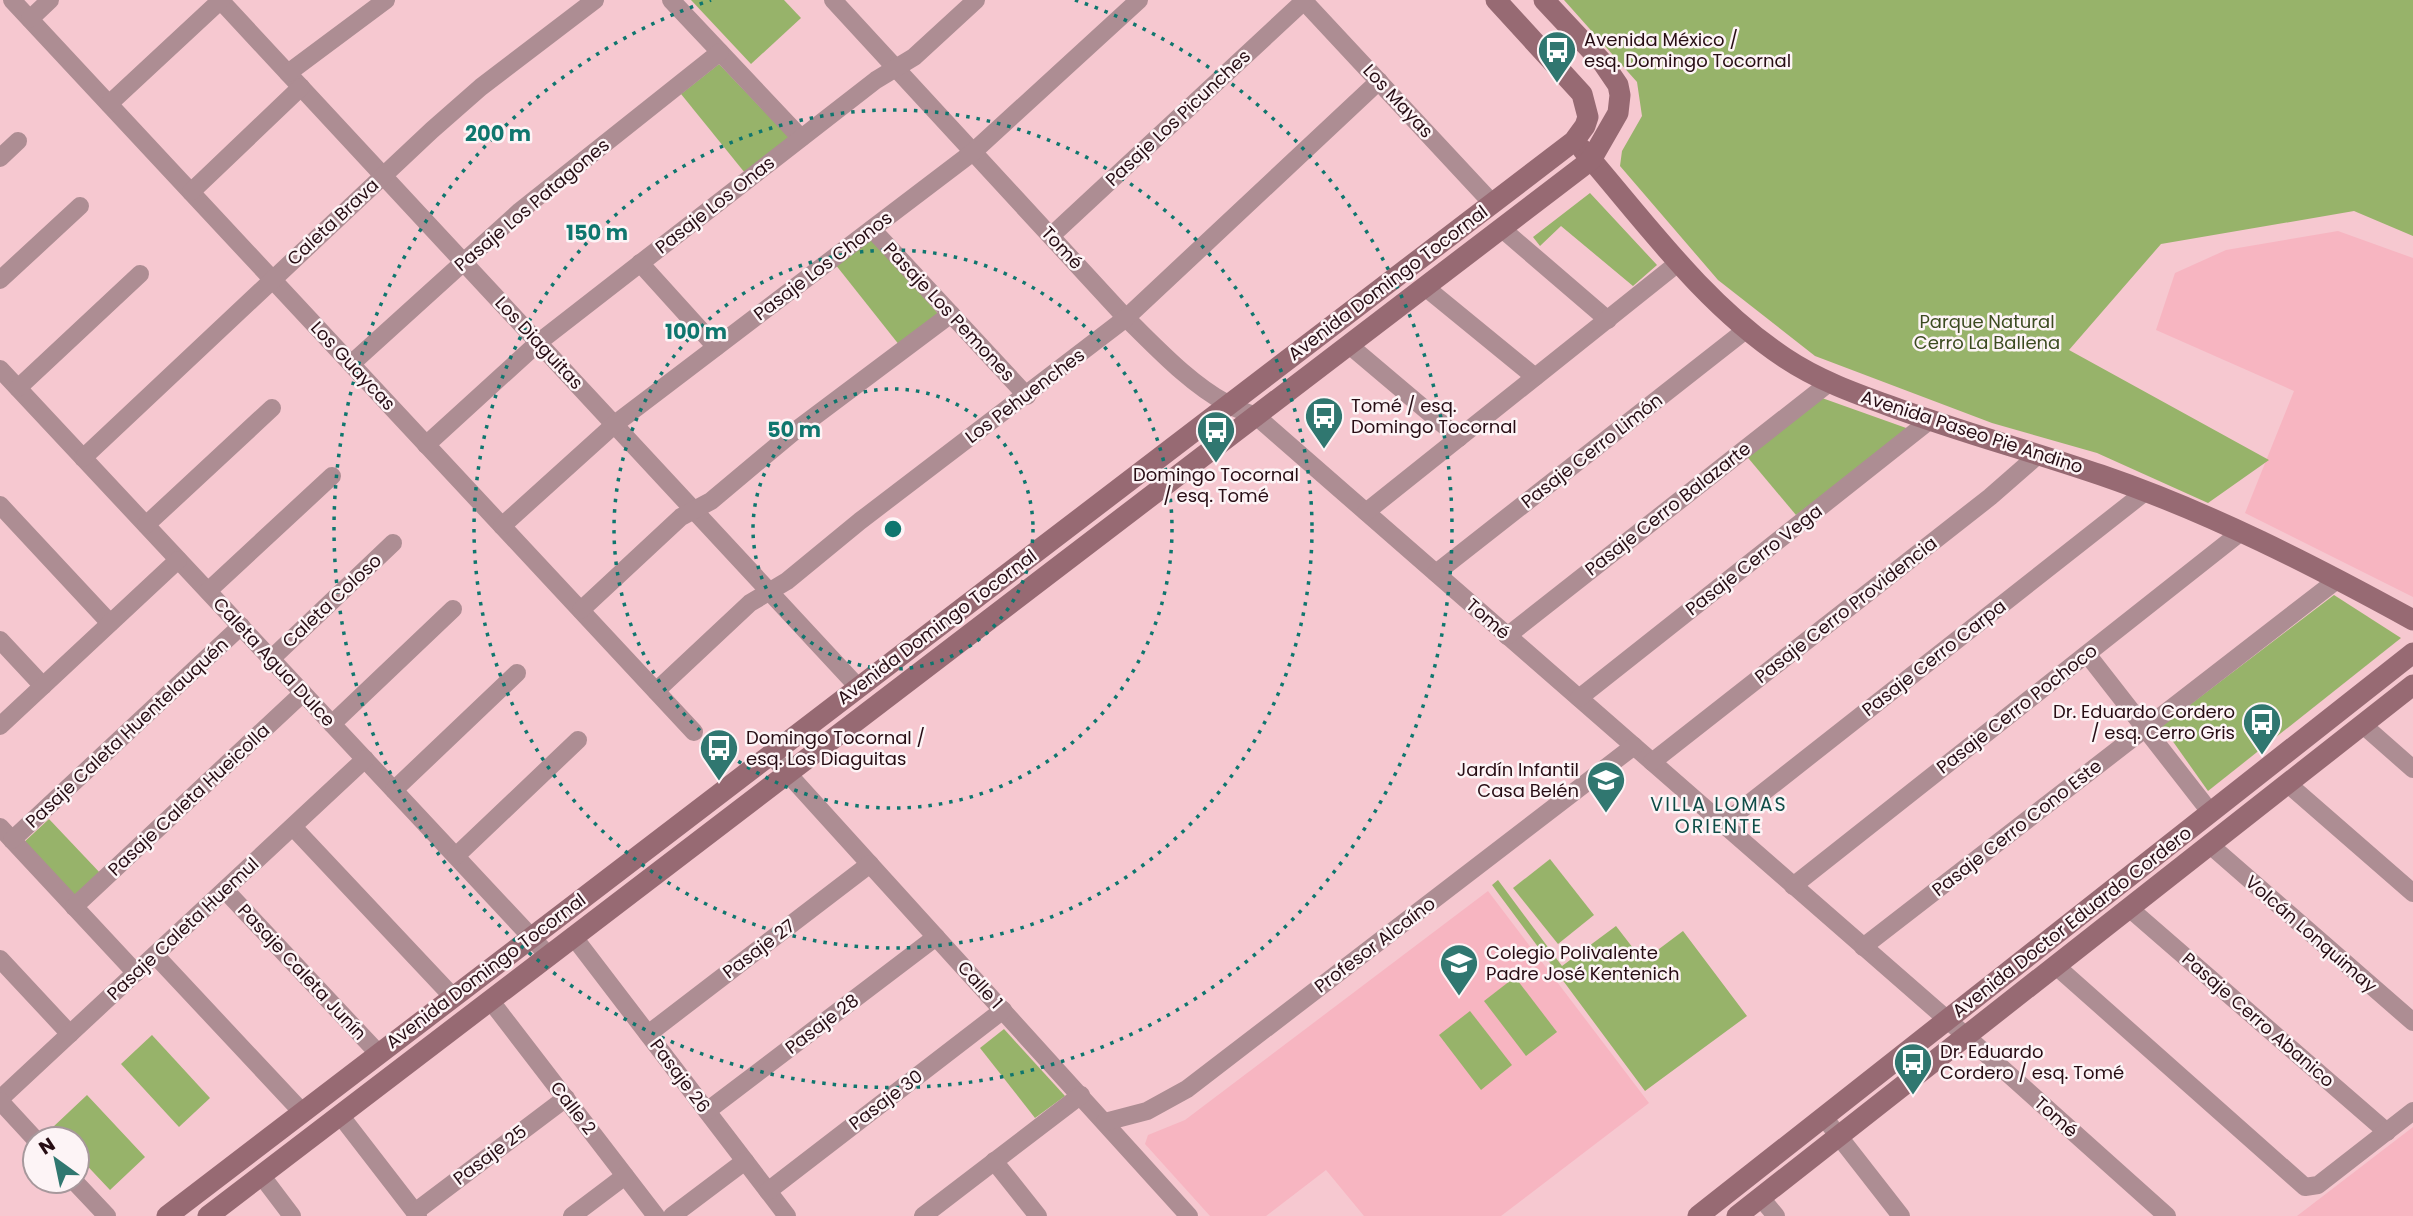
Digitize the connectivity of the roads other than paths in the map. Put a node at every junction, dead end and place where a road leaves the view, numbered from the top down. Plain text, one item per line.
1 (12, 0) edge
2 (50, 0) edge
3 (221, 0) edge
4 (386, 0) edge
5 (595, 0) edge
6 (671, 0) edge
7 (834, 0) edge
8 (976, 0) edge
9 (1139, 0) edge
10 (1496, 0) edge
11 (1544, 0) edge
12 (1304, 1) edge
13 (30, 19) junction
14 (720, 52) junction
15 (896, 68) junction
16 (288, 73) junction
17 (1379, 81) junction
18 (301, 87) junction
19 (109, 104) junction
20 (801, 138) junction
21 (19, 141) dead end
22 (1574, 141) junction
23 (973, 152) junction
24 (0, 158) edge
25 (1591, 160) junction
26 (383, 175) junction
27 (191, 192) junction
28 (1492, 203) junction
29 (80, 206) dead end
30 (1502, 228) junction
31 (872, 229) junction
32 (1051, 236) junction
33 (463, 261) junction
34 (640, 263) junction
35 (1678, 263) junction
36 (140, 274) dead end
37 (272, 279) junction
38 (0, 280) edge
39 (1425, 287) junction
40 (951, 314) junction
41 (1126, 318) junction
42 (1608, 320) junction
43 (1747, 329) junction
44 (538, 342) junction
45 (1349, 345) junction
46 (716, 347) junction
47 (351, 364) junction
48 (0, 369) edge
49 (1535, 377) junction
50 (1829, 383) junction
51 (18, 388) junction
52 (1027, 396) junction
53 (1228, 405) junction
54 (272, 408) dead end
55 (1256, 416) junction
56 (1929, 421) junction
57 (615, 424) junction
58 (1459, 438) junction
59 (426, 445) junction
60 (2038, 456) junction
61 (83, 458) junction
62 (332, 476) dead end
63 (2145, 492) junction
64 (0, 505) edge
65 (694, 510) junction
66 (1366, 512) junction
67 (146, 525) junction
68 (502, 526) junction
69 (2241, 532) junction
70 (393, 543) dead end
71 (178, 560) junction
72 (1436, 573) junction
73 (2337, 580) junction
74 (208, 591) junction
75 (770, 592) junction
76 (453, 609) dead end
77 (581, 610) junction
78 (2413, 620) edge
79 (110, 623) junction
80 (241, 626) junction
81 (1507, 636) junction
82 (0, 640) edge
83 (2413, 653) edge
84 (2087, 654) junction
85 (271, 659) junction
86 (517, 673) dead end
87 (2413, 685) edge
88 (43, 686) junction
89 (858, 687) junction
90 (656, 691) junction
91 (303, 693) junction
92 (1579, 698) junction
93 (332, 724) junction
94 (2363, 725) junction
95 (0, 726) edge
96 (2146, 729) junction
97 (694, 732) dead end
98 (578, 740) dead end
99 (1634, 746) junction
100 (770, 754) junction
101 (365, 759) junction
102 (1652, 762) junction
103 (2413, 769) edge
104 (787, 773) junction
105 (2288, 783) junction
106 (394, 790) junction
107 (2211, 813) junction
108 (1723, 824) junction
109 (293, 827) junction
110 (6, 834) edge
111 (2210, 845) junction
112 (456, 856) junction
113 (870, 864) junction
114 (1793, 886) junction
115 (225, 890) junction
116 (2413, 892) edge
117 (74, 907) junction
118 (2129, 908) junction
119 (573, 936) junction
120 (531, 937) junction
121 (936, 937) junction
122 (1863, 947) junction
123 (155, 955) junction
124 (548, 955) junction
125 (0, 959) edge
126 (2056, 965) junction
127 (136, 973) junction
128 (453, 997) junction
129 (490, 1000) junction
130 (1003, 1010) junction
131 (1946, 1020) junction
132 (2413, 1022) edge
133 (70, 1034) junction
134 (648, 1034) junction
135 (1966, 1036) junction
136 (379, 1054) junction
137 (1081, 1095) junction
138 (566, 1098) junction
139 (0, 1100) edge
140 (707, 1111) junction
141 (2413, 1111) edge
142 (302, 1112) junction
143 (340, 1115) junction
144 (1824, 1116) junction
145 (1105, 1122) junction
146 (22, 1125) edge
147 (2387, 1132) junction
148 (1839, 1136) junction
149 (745, 1161) junction
150 (994, 1161) junction
151 (261, 1175) junction
152 (625, 1176) junction
153 (768, 1191) junction
154 (87, 1195) edge
155 (1761, 1198) junction
156 (416, 1214) edge
157 (107, 1216) edge
158 (167, 1216) edge
159 (208, 1216) edge
160 (292, 1216) edge
161 (572, 1216) edge
162 (656, 1216) edge
163 (673, 1216) edge
164 (787, 1216) edge
165 (923, 1216) edge
166 (1038, 1216) edge
167 (1189, 1216) edge
168 (1698, 1216) edge
169 (1737, 1216) edge
170 (1776, 1216) edge
171 (1901, 1216) edge
172 (2167, 1216) edge

1 - 13 street, Los Guaycas
2 - 13 street
3 - 16 street, Los Diaguitas
3 - 19 street
4 - 16 street
5 - 26 street, Caleta Brava
6 - 14 street
7 - 15 street, Tomé
8 - 15 street, Pasaje Los Onas
9 - 23 street, Pasaje Los Chonos
10 - 22 main road
11 - 25 main road
12 - 17 street, Los Mayas
12 - 32 street, Pasaje Los Picunches
13 - 19 street, Los Guaycas
14 - 20 street
14 - 33 street, Pasaje Los Patagones
15 - 20 street, Pasaje Los Onas
15 - 23 street, Tomé
16 - 18 street, Los Diaguitas
17 - 28 street, Los Mayas
17 - 41 street, Los Pehuenches
18 - 26 street, Los Diaguitas
18 - 27 street
19 - 27 street, Los Guaycas
20 - 34 street, Pasaje Los Onas
21 - 24 street
22 - 25 main road, Avenida Paseo Pie Andino
22 - 28 main road, Avenida Domingo Tocornal
23 - 31 street, Pasaje Los Chonos
23 - 32 street, Tomé
25 - 30 main road, Avenida Domingo Tocornal
25 - 35 main road, Avenida Paseo Pie Andino
26 - 33 street, Los Diaguitas
26 - 37 street, Caleta Brava
27 - 37 street, Los Guaycas
28 - 53 main road, Avenida Domingo Tocornal
29 - 38 street
30 - 39 main road, Avenida Domingo Tocornal
30 - 42 street
31 - 40 street, Pasaje Los Pemones
31 - 46 street, Pasaje Los Chonos
32 - 41 street, Tomé
33 - 44 street, Los Diaguitas
33 - 47 street, Pasaje Los Patagones
34 - 44 street, Pasaje Los Onas
34 - 46 street
35 - 42 street
35 - 43 main road, Avenida Paseo Pie Andino
36 - 51 street
37 - 47 street, Los Guaycas
37 - 61 street, Caleta Brava
39 - 45 main road, Avenida Domingo Tocornal
39 - 49 street
40 - 52 street, Pasaje Los Pemones
40 - 65 street
41 - 52 street, Los Pehuenches
41 - 53 street, Tomé
42 - 49 street
43 - 50 main road, Avenida Paseo Pie Andino
43 - 72 street, Pasaje Cerro Limón
44 - 57 street, Los Diaguitas
44 - 59 street, Pasaje Los Onas
45 - 55 main road, Avenida Domingo Tocornal
45 - 58 street
46 - 57 street, Pasaje Los Chonos
47 - 59 street, Los Guaycas
48 - 51 street, Caleta Agua Dulce
49 - 58 street
50 - 56 main road, Avenida Paseo Pie Andino
50 - 81 street, Pasaje Cerro Balazarte
51 - 61 street, Caleta Agua Dulce
52 - 75 street, Los Pehuenches
53 - 55 street, Tomé
53 - 89 main road, Avenida Domingo Tocornal
54 - 67 street
55 - 66 street, Tomé
55 - 104 main road, Avenida Domingo Tocornal
56 - 60 main road, Avenida Paseo Pie Andino
56 - 92 street, Pasaje Cerro Vega
57 - 65 street, Los Diaguitas
57 - 68 street, Pasaje Los Chonos
58 - 66 street
59 - 68 street, Los Guaycas
60 - 63 main road, Avenida Paseo Pie Andino
60 - 102 street, Pasaje Cerro Providencia
61 - 67 street, Caleta Agua Dulce
62 - 74 street
63 - 69 main road, Avenida Paseo Pie Andino
63 - 108 street, Pasaje Cerro Carpa
64 - 79 street
65 - 75 street, Los Diaguitas
65 - 77 street
66 - 72 street, Tomé
67 - 71 street, Caleta Agua Dulce
68 - 77 street, Los Guaycas
69 - 73 main road, Avenida Paseo Pie Andino
69 - 84 street, Pasaje Cerro Pochoco
70 - 85 street, Caleta Coloso
71 - 74 street, Caleta Agua Dulce
71 - 79 street
72 - 81 street, Tomé
73 - 78 main road, Avenida Paseo Pie Andino
73 - 96 street, Pasaje Cerro Cono Este
74 - 80 street, Caleta Agua Dulce
75 - 89 street, Los Diaguitas
75 - 90 street, Los Pehuenches
76 - 93 street
77 - 90 street, Los Guaycas
79 - 88 street
80 - 85 street, Caleta Agua Dulce
80 - 110 street, Pasaje Caleta Huentelauquén
81 - 92 street, Tomé
82 - 88 street
83 - 107 main road, Avenida Doctor Eduardo Cordero
84 - 96 street
84 - 114 street, Pasaje Cerro Pochoco
85 - 91 street, Caleta Agua Dulce
86 - 106 street
87 - 94 main road, Avenida Doctor Eduardo Cordero
88 - 95 street
89 - 100 main road, Avenida Domingo Tocornal
90 - 97 street, Los Guaycas
91 - 93 street, Caleta Agua Dulce
91 - 117 street, Pasaje Caleta Hueicolla
92 - 99 street, Tomé
93 - 101 street, Caleta Agua Dulce
94 - 103 street
94 - 105 main road, Avenida Doctor Eduardo Cordero
96 - 107 street
96 - 122 street, Pasaje Cerro Cono Este
98 - 112 street
99 - 102 street, Tomé
99 - 145 street, Profesor Alcaíno
100 - 104 street, Calle 1
100 - 120 main road, Avenida Domingo Tocornal
101 - 106 street, Caleta Agua Dulce
101 - 109 street, Pasaje Caleta Huemul
102 - 108 street, Tomé
104 - 113 street, Calle 1
104 - 119 main road, Avenida Domingo Tocornal
105 - 111 main road, Avenida Doctor Eduardo Cordero
105 - 116 street
106 - 112 street, Caleta Agua Dulce
107 - 131 main road, Avenida Doctor Eduardo Cordero
108 - 114 street, Tomé
109 - 115 street, Pasaje Caleta Huemul
109 - 128 street
110 - 117 street
111 - 118 main road, Avenida Doctor Eduardo Cordero
111 - 132 street, Volcán Lonquimay
112 - 120 street, Caleta Agua Dulce
113 - 121 street, Calle 1
113 - 134 street, Pasaje 27
114 - 122 street, Tomé
115 - 123 street, Pasaje Caleta Huemul
115 - 136 street, Pasaje Caleta Junín
117 - 127 street
118 - 126 main road, Avenida Doctor Eduardo Cordero
118 - 147 street, Pasaje Cerro Abanico
119 - 124 main road, Avenida Domingo Tocornal
119 - 134 street, Pasaje 26
120 - 124 street, Caleta Agua Dulce
120 - 128 main road, Avenida Domingo Tocornal
121 - 130 street, Calle 1
121 - 140 street, Pasaje 28
122 - 131 street, Tomé
123 - 127 street, Pasaje Caleta Huemul
123 - 142 street
124 - 129 main road, Avenida Domingo Tocornal
125 - 133 street
126 - 135 main road, Avenida Doctor Eduardo Cordero
126 - 147 street
127 - 133 street, Pasaje Caleta Huemul
128 - 136 main road, Avenida Domingo Tocornal
129 - 138 street, Calle 2
129 - 143 main road, Avenida Domingo Tocornal
130 - 137 street, Calle 1
130 - 153 street, Pasaje 30
131 - 135 street, Tomé
131 - 144 main road, Avenida Doctor Eduardo Cordero
133 - 139 street, Pasaje Caleta Huemul
134 - 140 street, Pasaje 26
135 - 148 main road, Avenida Doctor Eduardo Cordero
135 - 172 street, Tomé
136 - 142 main road, Avenida Domingo Tocornal
137 - 145 street, Calle 1
137 - 150 street
138 - 152 street, Calle 2
138 - 156 street, Pasaje 25
139 - 146 street
140 - 149 street, Pasaje 26
141 - 147 street
142 - 158 main road, Avenida Domingo Tocornal
143 - 151 main road, Avenida Domingo Tocornal
143 - 156 street
144 - 148 street
144 - 168 main road, Avenida Doctor Eduardo Cordero
145 - 167 street, Calle 1
148 - 155 main road, Avenida Doctor Eduardo Cordero
148 - 171 street
149 - 153 street, Pasaje 26
149 - 163 street
150 - 165 street
150 - 166 street
151 - 159 main road, Avenida Domingo Tocornal
151 - 160 street
152 - 161 street
152 - 162 street, Calle 2
153 - 164 street, Pasaje 26
154 - 157 street
155 - 169 main road, Avenida Doctor Eduardo Cordero
155 - 170 street

